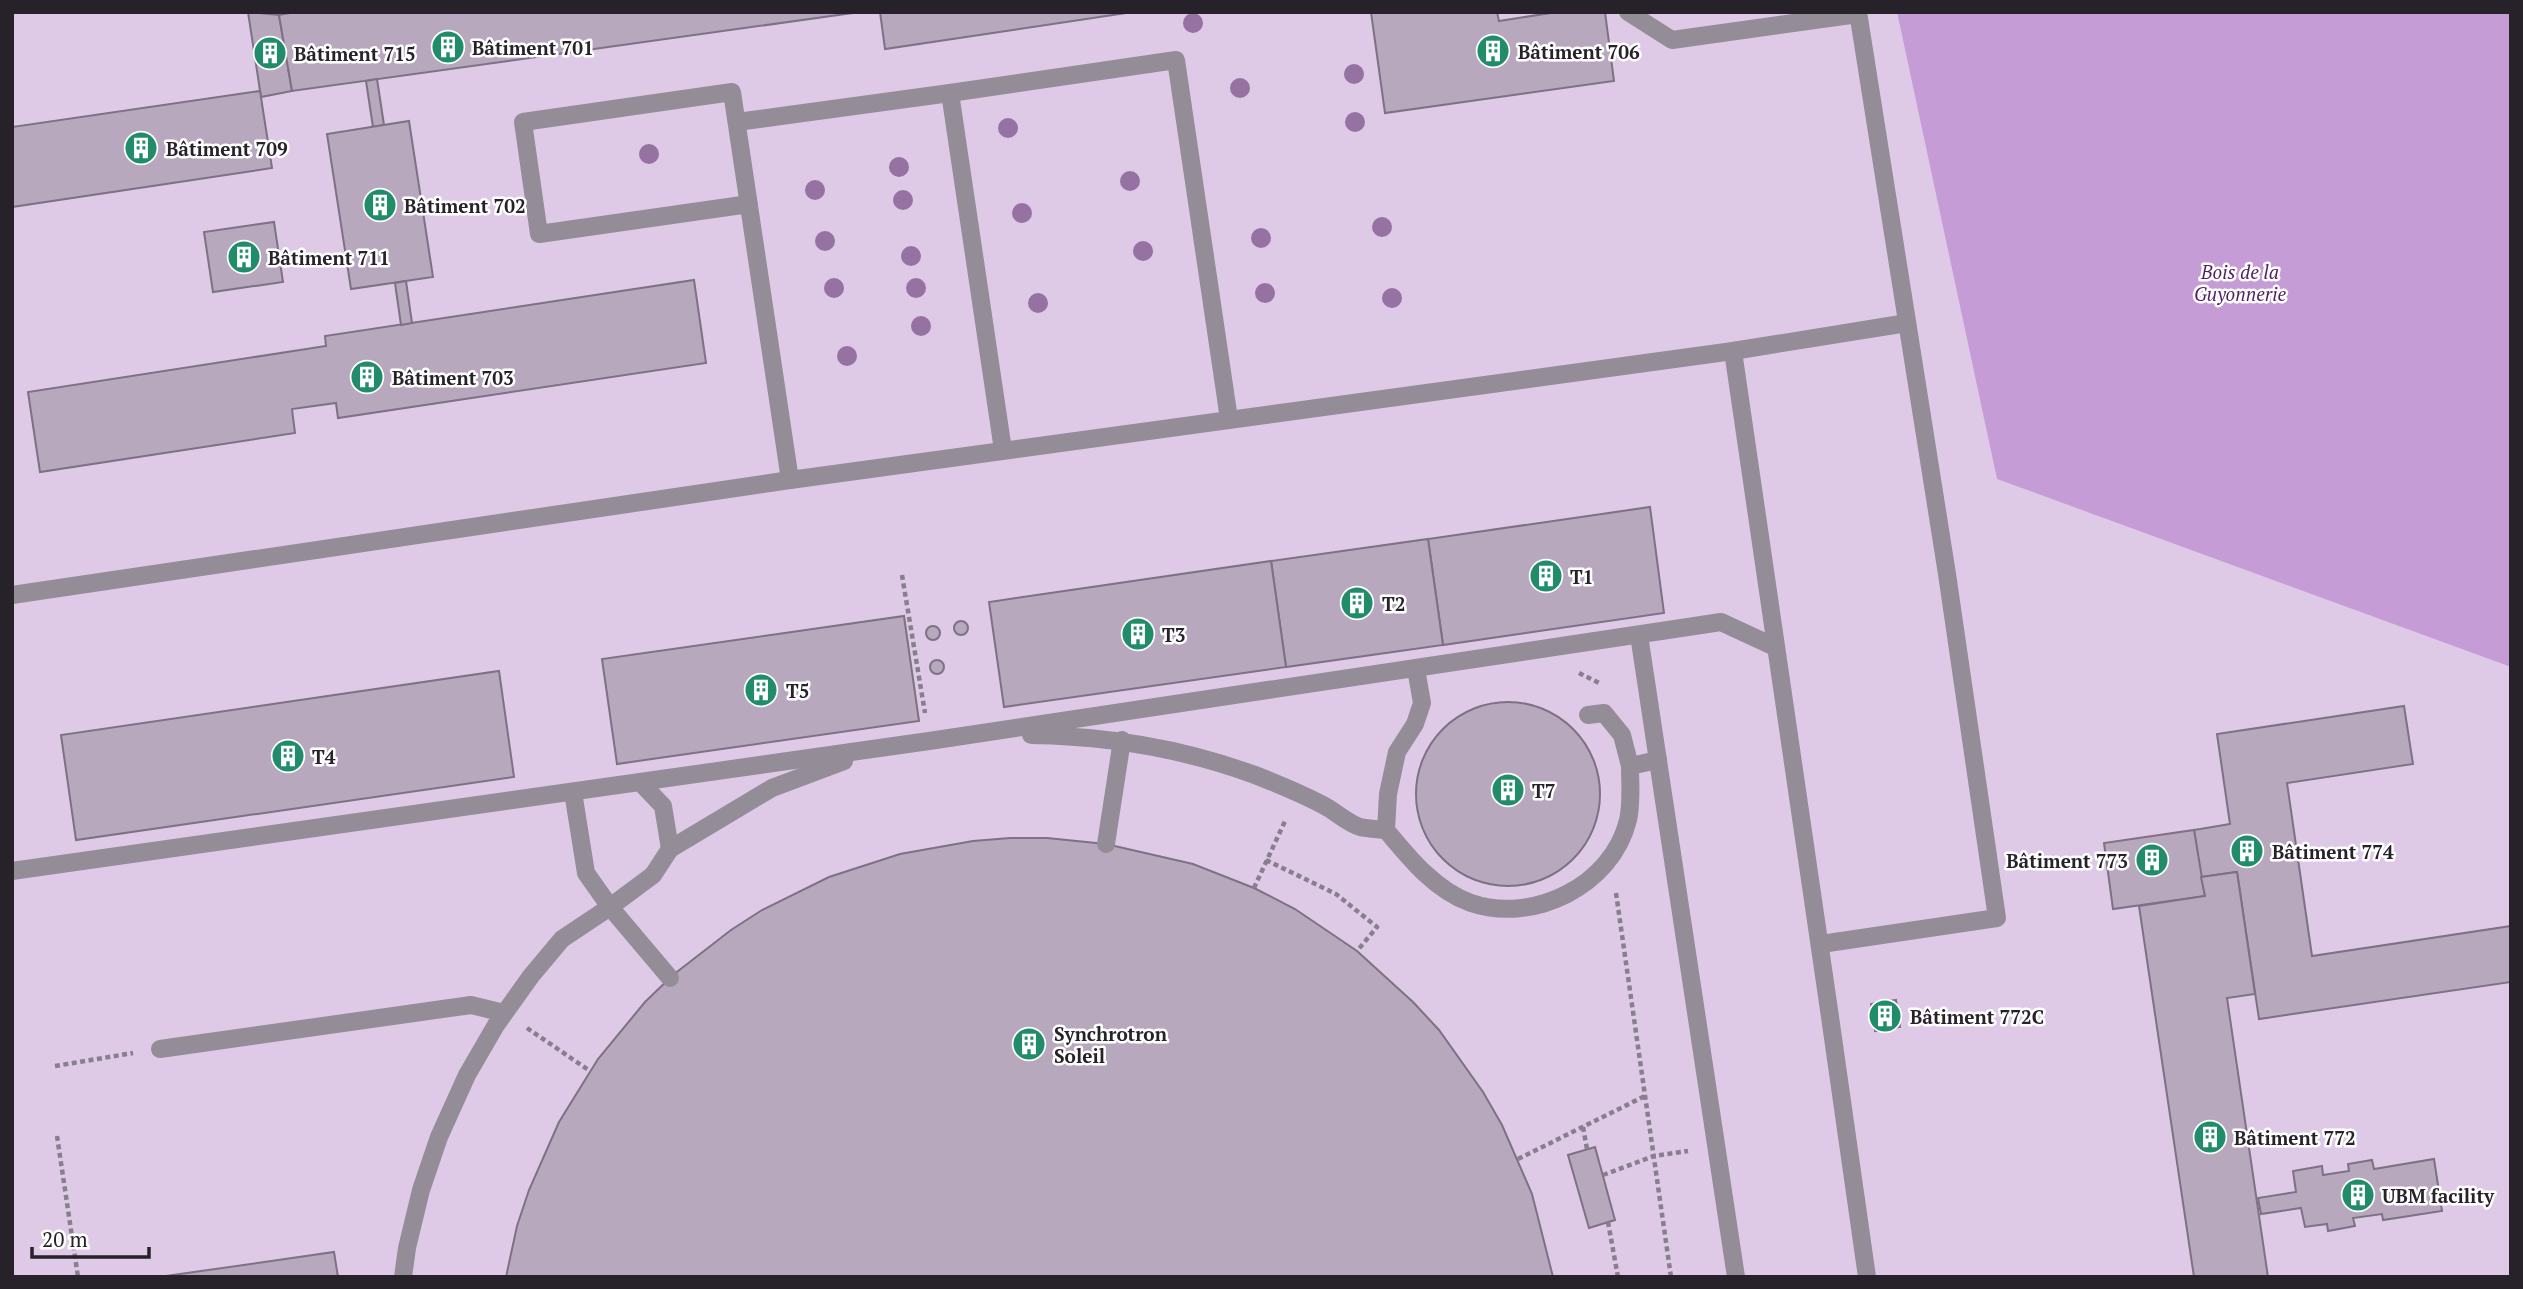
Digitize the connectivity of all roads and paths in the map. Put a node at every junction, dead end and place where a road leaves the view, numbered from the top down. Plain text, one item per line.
1 (1628, 12) edge
2 (1858, 13) edge
3 (950, 93) junction
4 (737, 121) junction
5 (748, 204) junction
6 (1908, 323) junction
7 (1733, 351) junction
8 (1229, 419) junction
9 (1003, 450) junction
10 (790, 480) junction
11 (902, 575) dead end
12 (12, 595) edge
13 (1639, 635) junction
14 (1775, 647) junction
15 (1416, 668) junction
16 (1588, 715) dead end
17 (1122, 740) junction
18 (929, 741) junction
19 (1658, 760) junction
20 (1630, 766) junction
21 (640, 782) junction
22 (573, 792) junction
23 (1298, 794) junction
24 (1386, 830) junction
25 (1106, 844) dead end
26 (670, 849) junction
27 (1266, 860) junction
28 (12, 871) edge
29 (1254, 888) dead end
30 (1616, 890) dead end
31 (610, 907) junction
32 (1821, 944) junction
33 (1357, 951) dead end
34 (670, 978) dead end
35 (504, 1013) junction
36 (160, 1049) joint
37 (55, 1066) dead end
38 (590, 1071) dead end
39 (1645, 1096) junction
40 (1583, 1128) junction
41 (57, 1136) dead end
42 (1716, 1147) junction
43 (1587, 1149) dead end
44 (1654, 1156) junction
45 (1518, 1159) dead end
46 (1603, 1175) dead end
47 (1608, 1223) dead end
48 (78, 1277) edge
49 (403, 1277) edge
50 (1618, 1277) edge
51 (1671, 1277) edge
52 (1736, 1277) edge
53 (1867, 1277) edge

1 - 2 lane
2 - 6 lane
3 - 4 lane
3 - 8 lane
3 - 9 lane
4 - 5 lane
4 - 5 lane
5 - 10 lane
6 - 7 lane
6 - 32 lane
7 - 8 lane
7 - 14 lane
8 - 9 lane
9 - 10 lane
10 - 12 lane
11 - 18 path
13 - 14 lane
13 - 15 lane
13 - 19 lane
14 - 32 lane
15 - 18 lane
15 - 24 lane
16 - 20 lane
17 - 18 lane
17 - 23 lane
17 - 25 lane
18 - 21 lane
18 - 26 lane
19 - 20 lane
19 - 42 lane
20 - 24 lane
21 - 22 lane
21 - 26 lane
22 - 28 lane
22 - 31 lane
23 - 24 lane
23 - 27 path
26 - 31 lane
27 - 29 path
27 - 33 path
30 - 39 path
31 - 34 lane
31 - 35 lane
32 - 53 lane
35 - 36 lane
35 - 38 path
35 - 49 lane
36 - 37 path
39 - 40 path
39 - 44 path
40 - 43 path
40 - 45 path
41 - 48 path
42 - 44 path
42 - 52 lane
44 - 46 path
44 - 51 path
47 - 50 path

